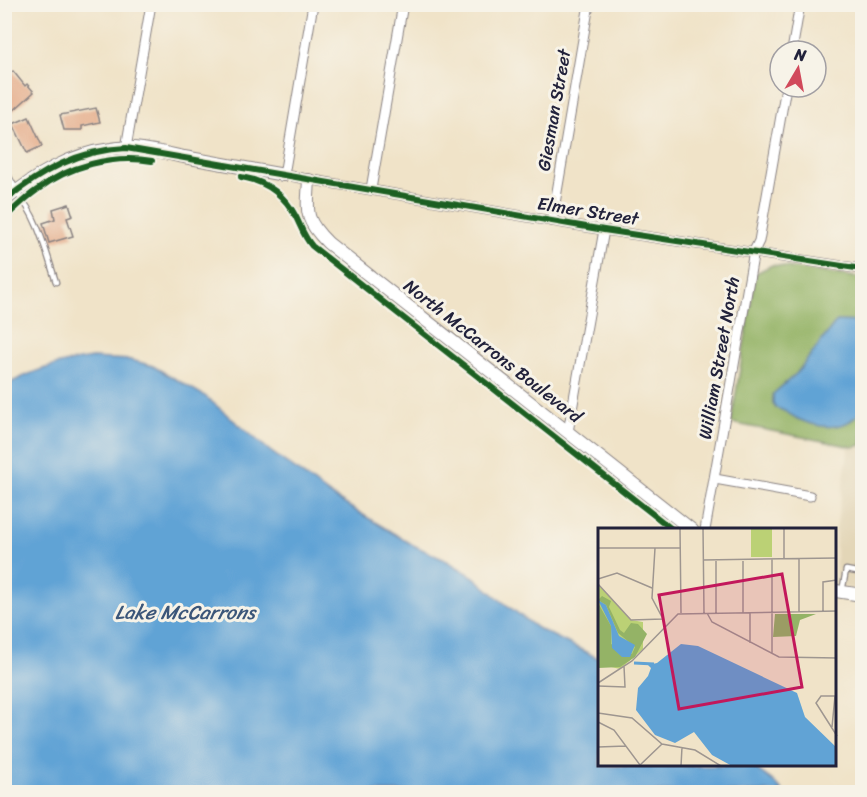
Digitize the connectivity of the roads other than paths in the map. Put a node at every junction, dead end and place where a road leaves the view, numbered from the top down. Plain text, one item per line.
1 (151, 4) edge
2 (312, 4) edge
3 (403, 4) edge
4 (589, 4) edge
5 (800, 4) edge
6 (794, 39) edge
7 (784, 99) edge
8 (126, 148) junction
9 (4, 172) edge
10 (284, 175) junction
11 (309, 180) junction
12 (371, 189) junction
13 (15, 192) junction
14 (4, 201) edge
15 (552, 221) junction
16 (604, 230) junction
17 (754, 251) junction
18 (862, 269) edge
19 (56, 282) dead end
20 (568, 432) junction
21 (715, 479) junction
22 (810, 496) dead end
23 (689, 528) edge
24 (705, 528) edge
25 (862, 573) edge
26 (839, 592) edge
27 (862, 595) edge

1 - 8 street
2 - 10 street
3 - 12 street
4 - 15 street, Giesman Street
5 - 6 street
7 - 17 street, William Street North
8 - 10 street
8 - 13 street
9 - 13 street
10 - 11 street, Elmer Street
11 - 12 street, Elmer Street
11 - 20 street, North McCarrons Boulevard
12 - 15 street, Elmer Street
13 - 14 street
13 - 19 lane
15 - 16 street, Elmer Street
16 - 17 street, Elmer Street
16 - 20 street
17 - 18 street, Elmer Street
17 - 21 street, William Street North
20 - 23 street, North McCarrons Boulevard
21 - 22 street
21 - 24 street, William Street North
25 - 26 lane
26 - 27 street

